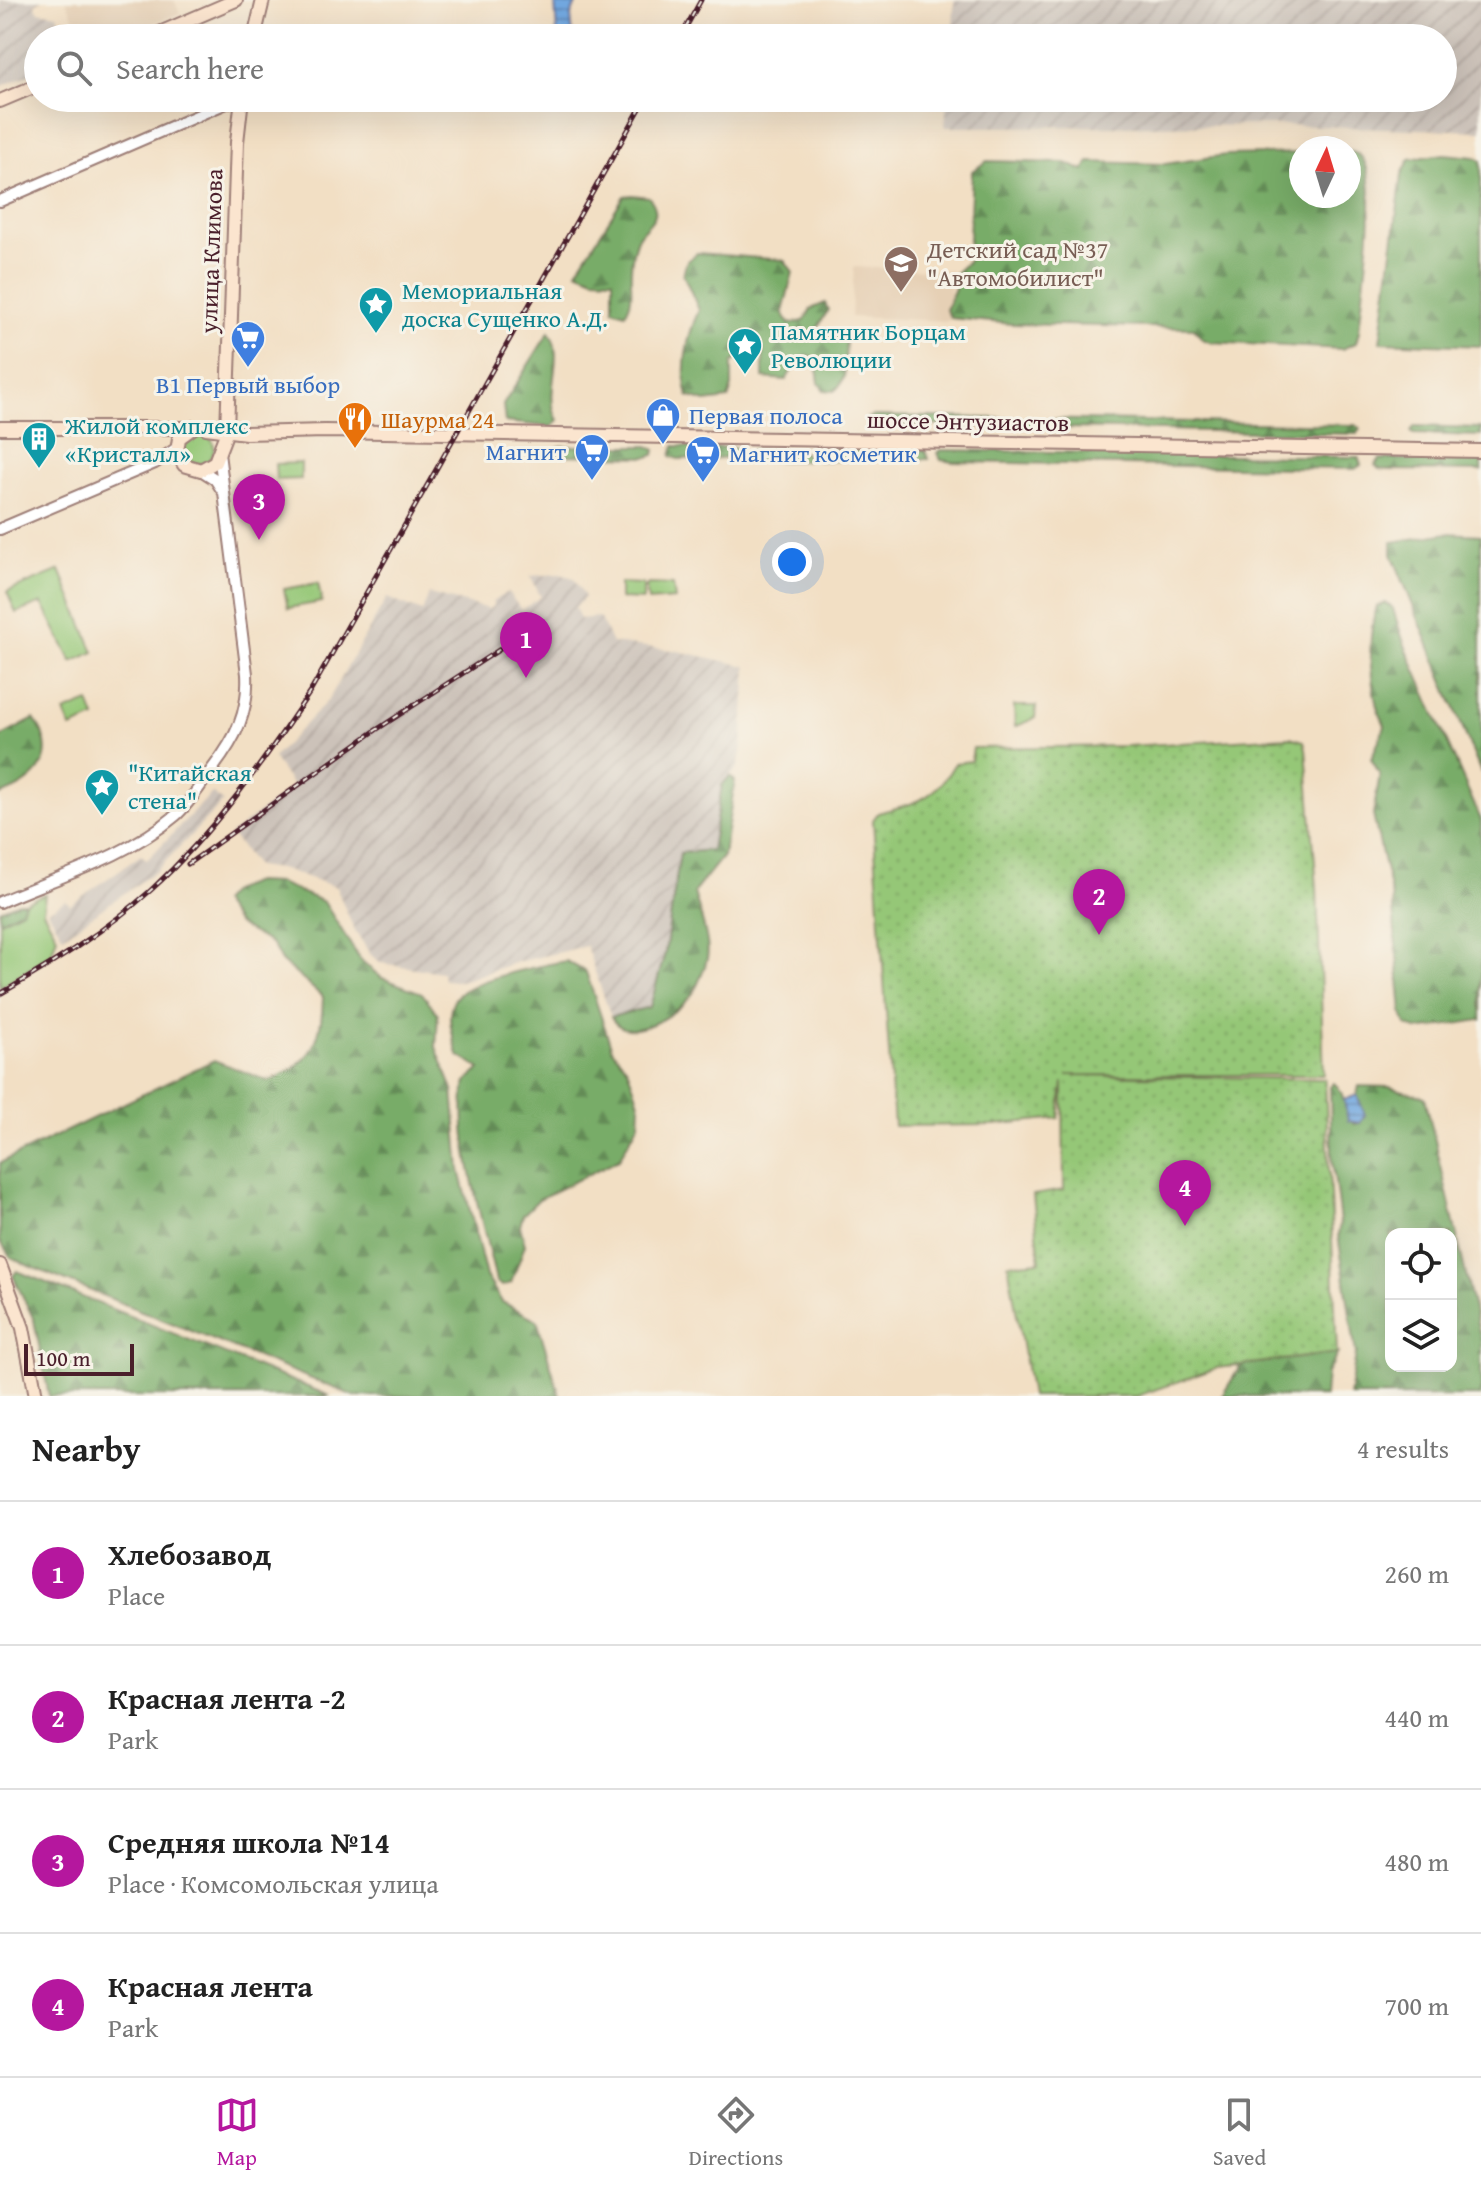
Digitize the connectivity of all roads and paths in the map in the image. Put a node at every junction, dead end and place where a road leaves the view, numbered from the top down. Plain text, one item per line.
1 (236, 0) edge
2 (263, 0) edge
3 (180, 24) edge
4 (257, 24) edge
5 (24, 91) edge
6 (0, 101) edge
7 (207, 112) edge
8 (239, 112) edge
9 (0, 201) edge
10 (227, 405) junction
11 (0, 428) edge
12 (201, 428) junction
13 (150, 430) junction
14 (227, 431) junction
15 (246, 433) junction
16 (177, 447) junction
17 (220, 448) junction
18 (1481, 451) edge
19 (155, 463) junction
20 (184, 465) junction
21 (201, 470) junction
22 (224, 494) junction
23 (0, 529) edge
24 (0, 902) edge
25 (0, 1265) edge
26 (36, 1396) edge

1 - 3 main road
2 - 4 main road
5 - 6 main road
7 - 9 street
8 - 10 main road, улица Климова
10 - 12 main road
10 - 14 main road, улица Климова
11 - 13 main road, шоссе Энтузиастов
12 - 13 main road, шоссе Энтузиастов
12 - 14 main road, шоссе Энтузиастов
12 - 16 main road
12 - 17 main road
13 - 16 main road
14 - 15 main road, шоссе Энтузиастов
14 - 17 main road
15 - 17 main road
15 - 18 main road, шоссе Энтузиастов
16 - 19 street
16 - 20 main road
17 - 21 main road
17 - 22 street
19 - 20 street
19 - 23 street
20 - 21 main road
21 - 22 street
22 - 24 street
25 - 26 main road

